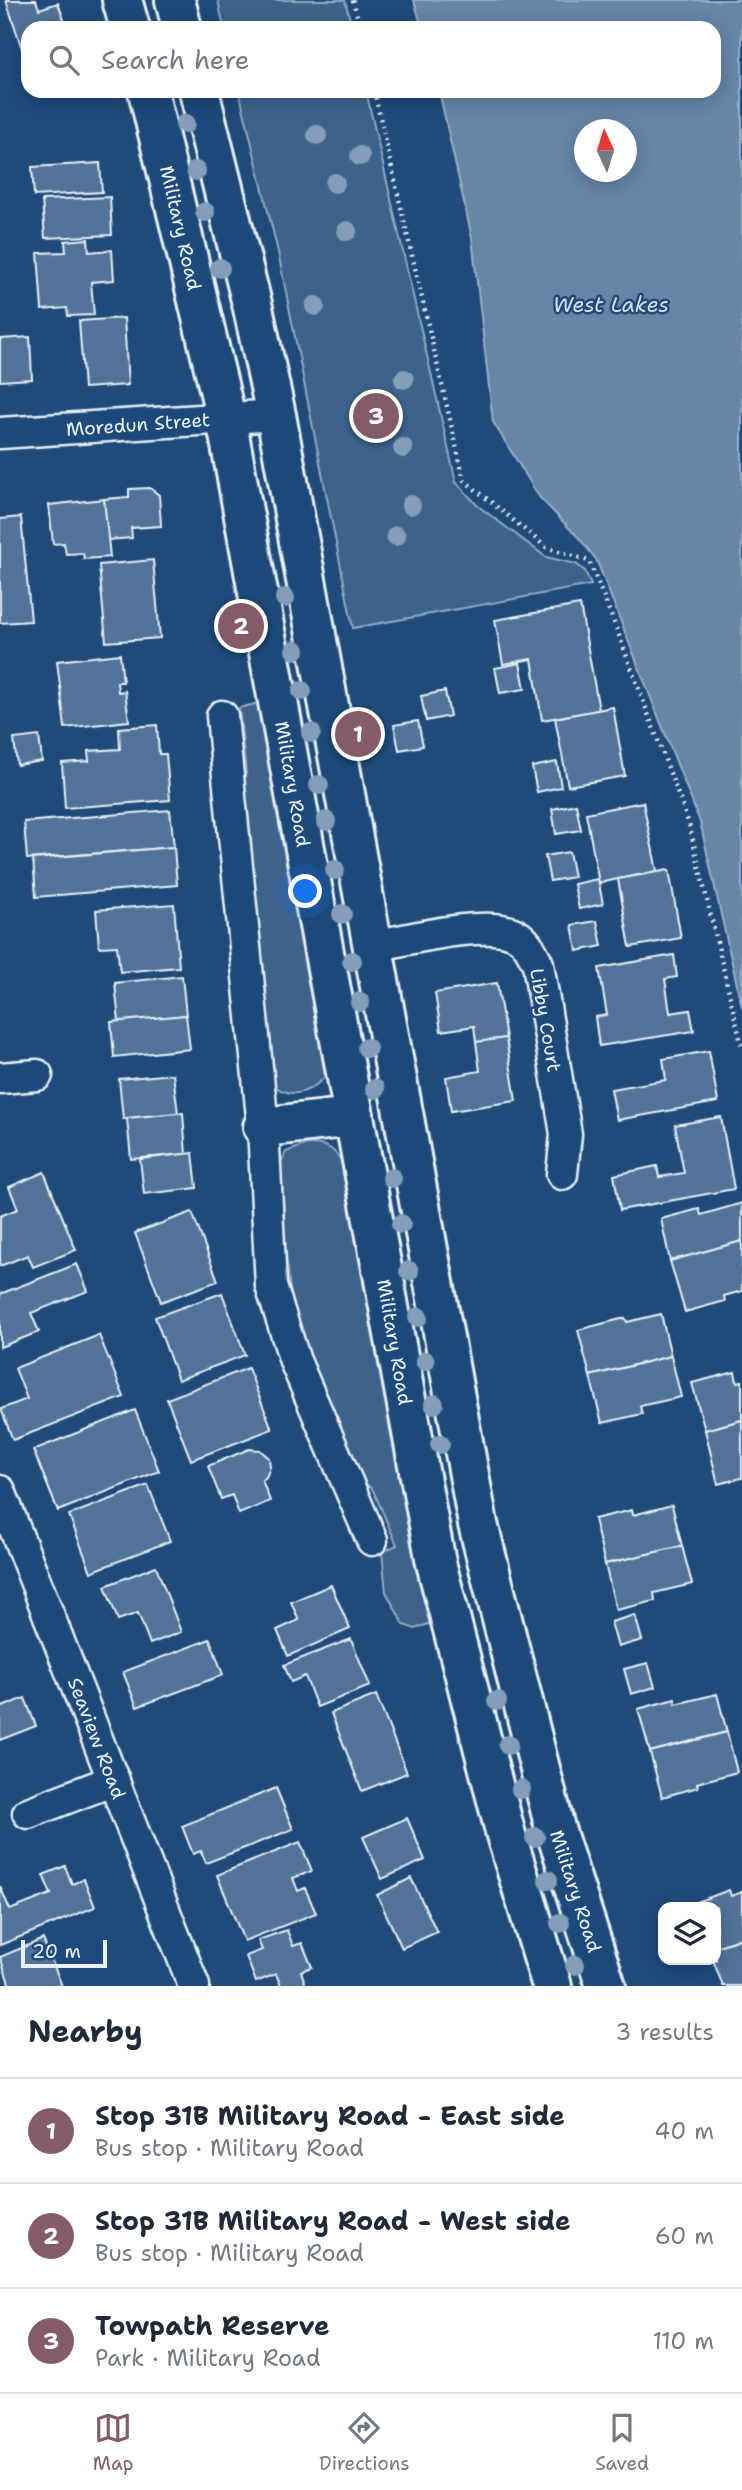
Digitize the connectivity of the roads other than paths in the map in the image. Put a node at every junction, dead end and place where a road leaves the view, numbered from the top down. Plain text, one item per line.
1 (122, 0) edge
2 (175, 0) edge
3 (128, 21) edge
4 (180, 21) edge
5 (150, 98) edge
6 (201, 98) edge
7 (276, 415) junction
8 (226, 418) junction
9 (0, 433) edge
10 (222, 716) dead end
11 (373, 946) junction
12 (37, 1075) dead end
13 (0, 1078) edge
14 (354, 1117) junction
15 (263, 1127) junction
16 (562, 1174) dead end
17 (0, 1490) edge
18 (372, 1540) dead end
19 (485, 1552) junction
20 (436, 1563) junction
21 (114, 1780) junction
22 (28, 1813) dead end
23 (194, 1986) edge
24 (552, 1986) edge
25 (607, 1986) edge

1 - 3 main road
2 - 4 main road
5 - 8 main road, Military Road
6 - 7 main road, Military Road
7 - 8 street, Moredun Street
7 - 11 main road, Military Road
8 - 9 street, Moredun Street
8 - 14 main road, Military Road
10 - 15 street
11 - 16 street, Libby Court
11 - 19 main road, Military Road
12 - 13 street
14 - 15 main road
14 - 20 main road, Military Road
15 - 18 street
17 - 21 street, Seaview Road
19 - 20 main road
19 - 25 main road, Military Road
20 - 24 main road, Military Road
21 - 22 street
21 - 23 street, Seaview Road

